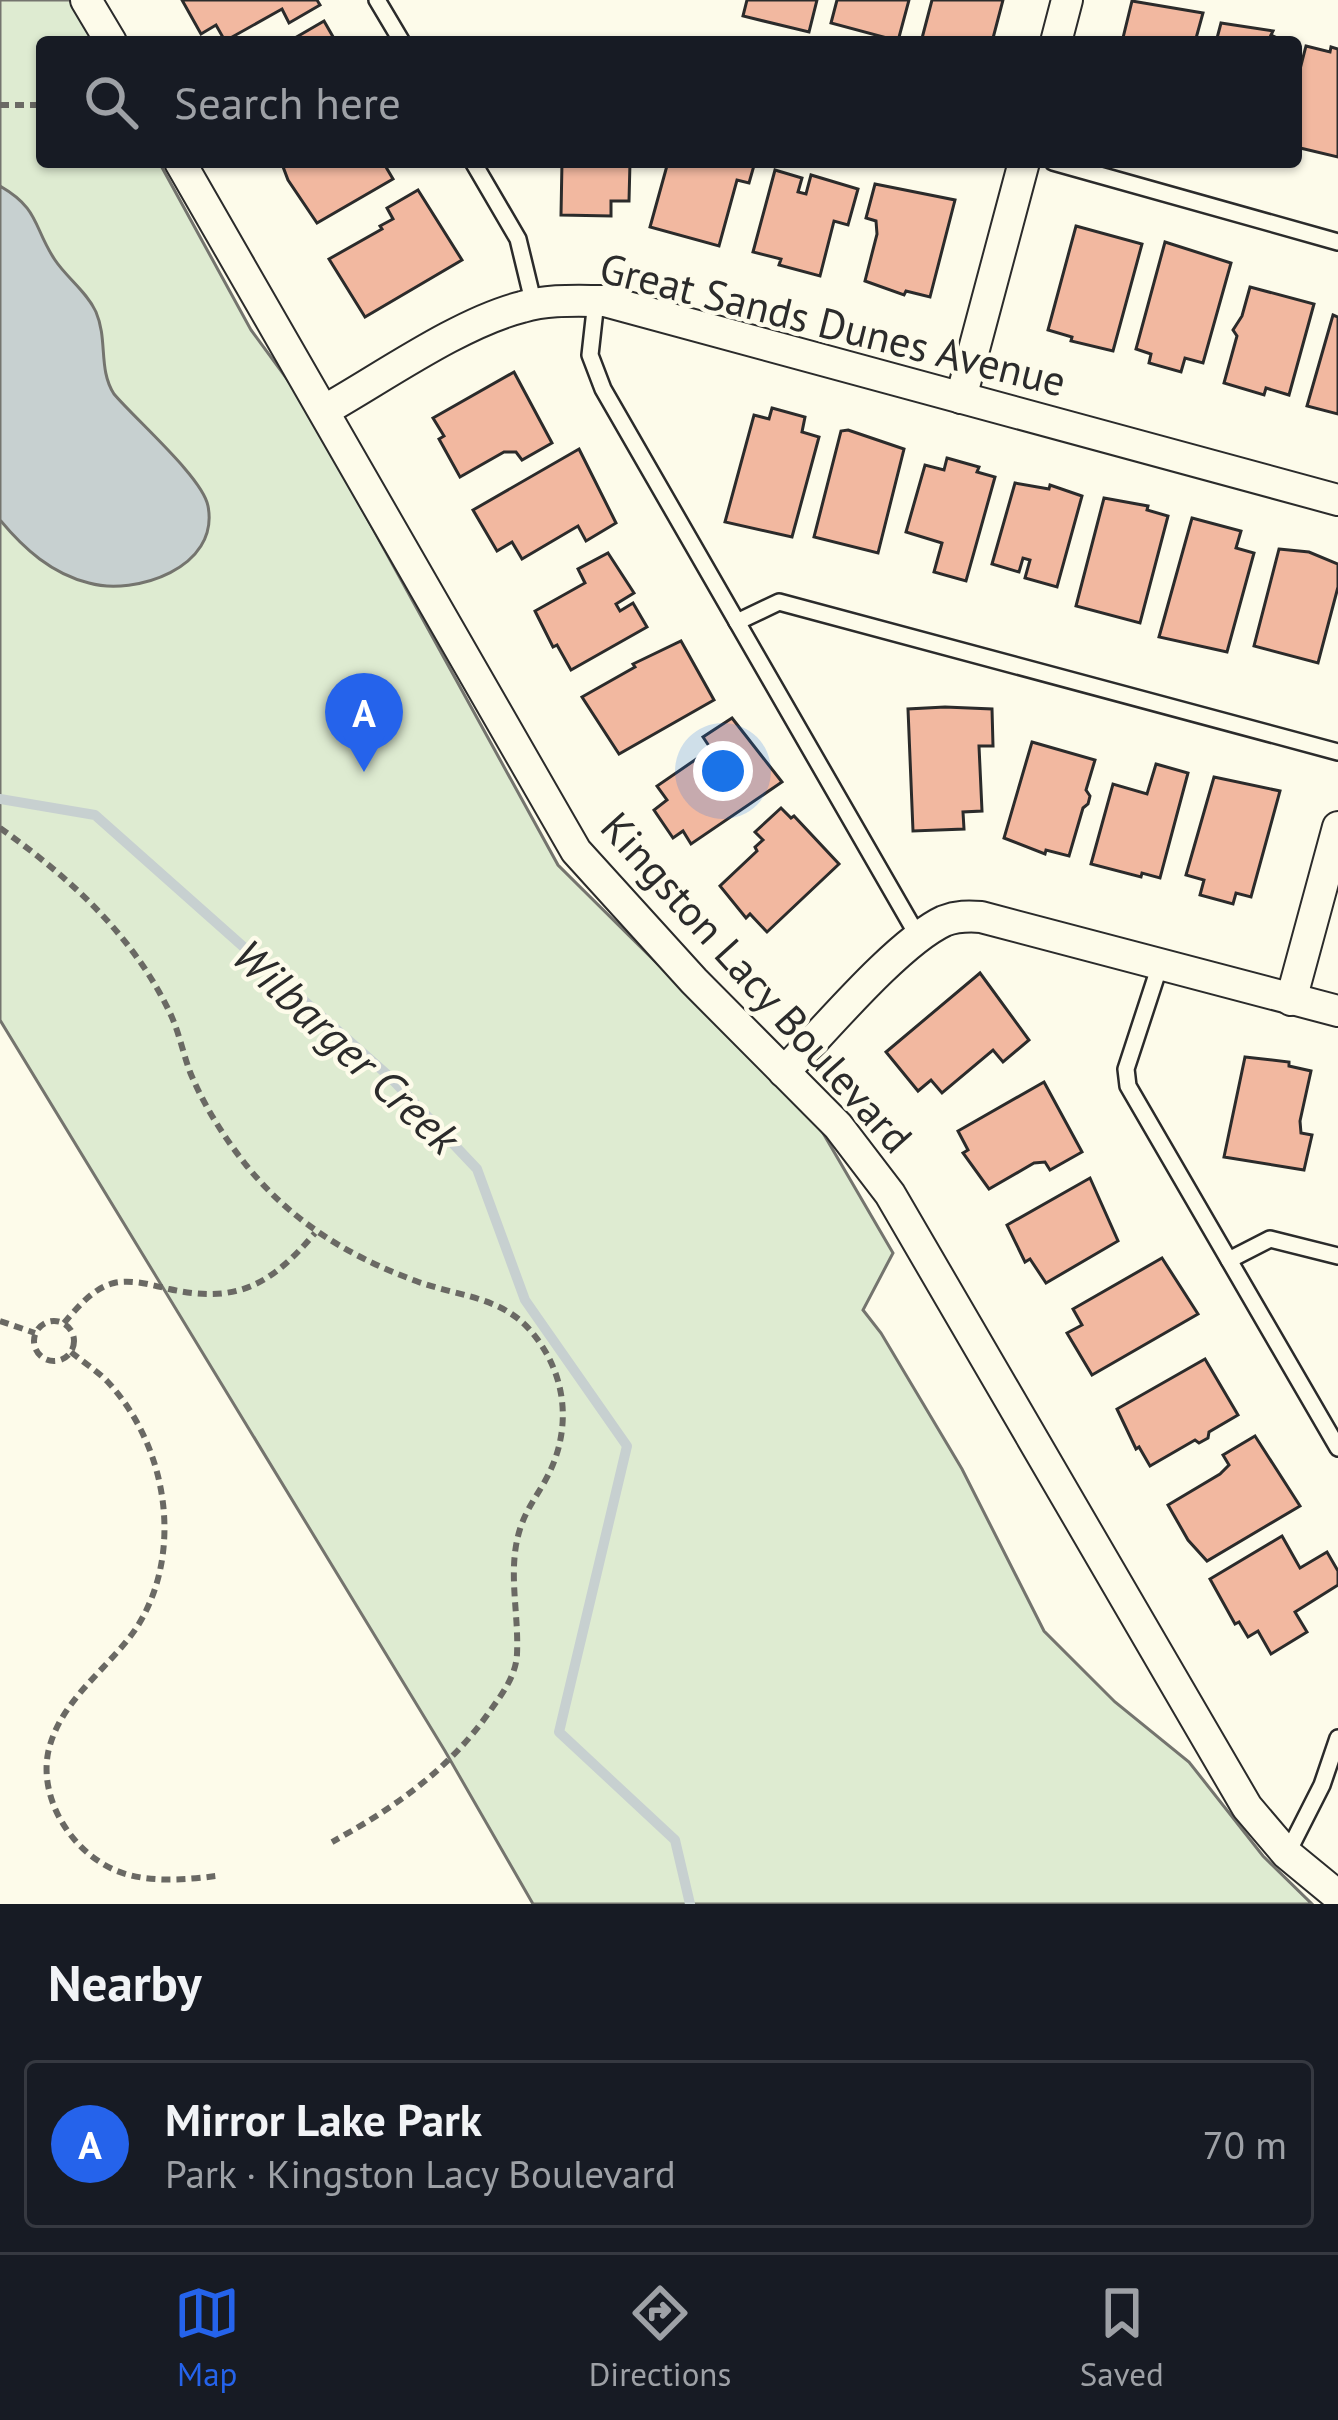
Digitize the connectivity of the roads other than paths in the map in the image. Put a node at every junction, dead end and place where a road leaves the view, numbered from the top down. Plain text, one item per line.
1 (86, 0) edge
2 (377, 0) edge
3 (1067, 0) edge
4 (107, 36) edge
5 (398, 36) edge
6 (1058, 36) edge
7 (184, 168) edge
8 (476, 168) edge
9 (1022, 168) edge
10 (1074, 168) edge
11 (1338, 242) edge
12 (596, 301) junction
13 (533, 305) junction
14 (961, 398) junction
15 (325, 410) junction
16 (1338, 500) edge
17 (737, 622) junction
18 (1338, 752) edge
19 (1338, 827) edge
20 (919, 938) junction
21 (1160, 965) junction
22 (1291, 1000) junction
23 (1338, 1011) edge
24 (784, 1072) junction
25 (1338, 1256) edge
26 (1229, 1260) junction
27 (1338, 1448) edge
28 (1338, 1738) edge
29 (1287, 1854) junction
30 (1338, 1896) edge

1 - 4 street
2 - 5 lane
3 - 6 street
7 - 15 street, Kingston Lacy Boulevard
8 - 13 lane
9 - 14 street
10 - 11 lane
12 - 13 street, Great Sands Dunes Avenue
12 - 14 street, Great Sands Dunes Avenue
12 - 17 lane
13 - 15 street, Great Sands Dunes Avenue
14 - 16 street, Great Sands Dunes Avenue
15 - 24 street, Kingston Lacy Boulevard
17 - 18 lane
17 - 20 lane
19 - 22 street
20 - 21 street
20 - 24 street
21 - 22 street
21 - 26 lane
22 - 23 street
24 - 29 street, Kingston Lacy Boulevard
25 - 26 lane
26 - 27 lane
28 - 29 lane
29 - 30 street, Kingston Lacy Boulevard

